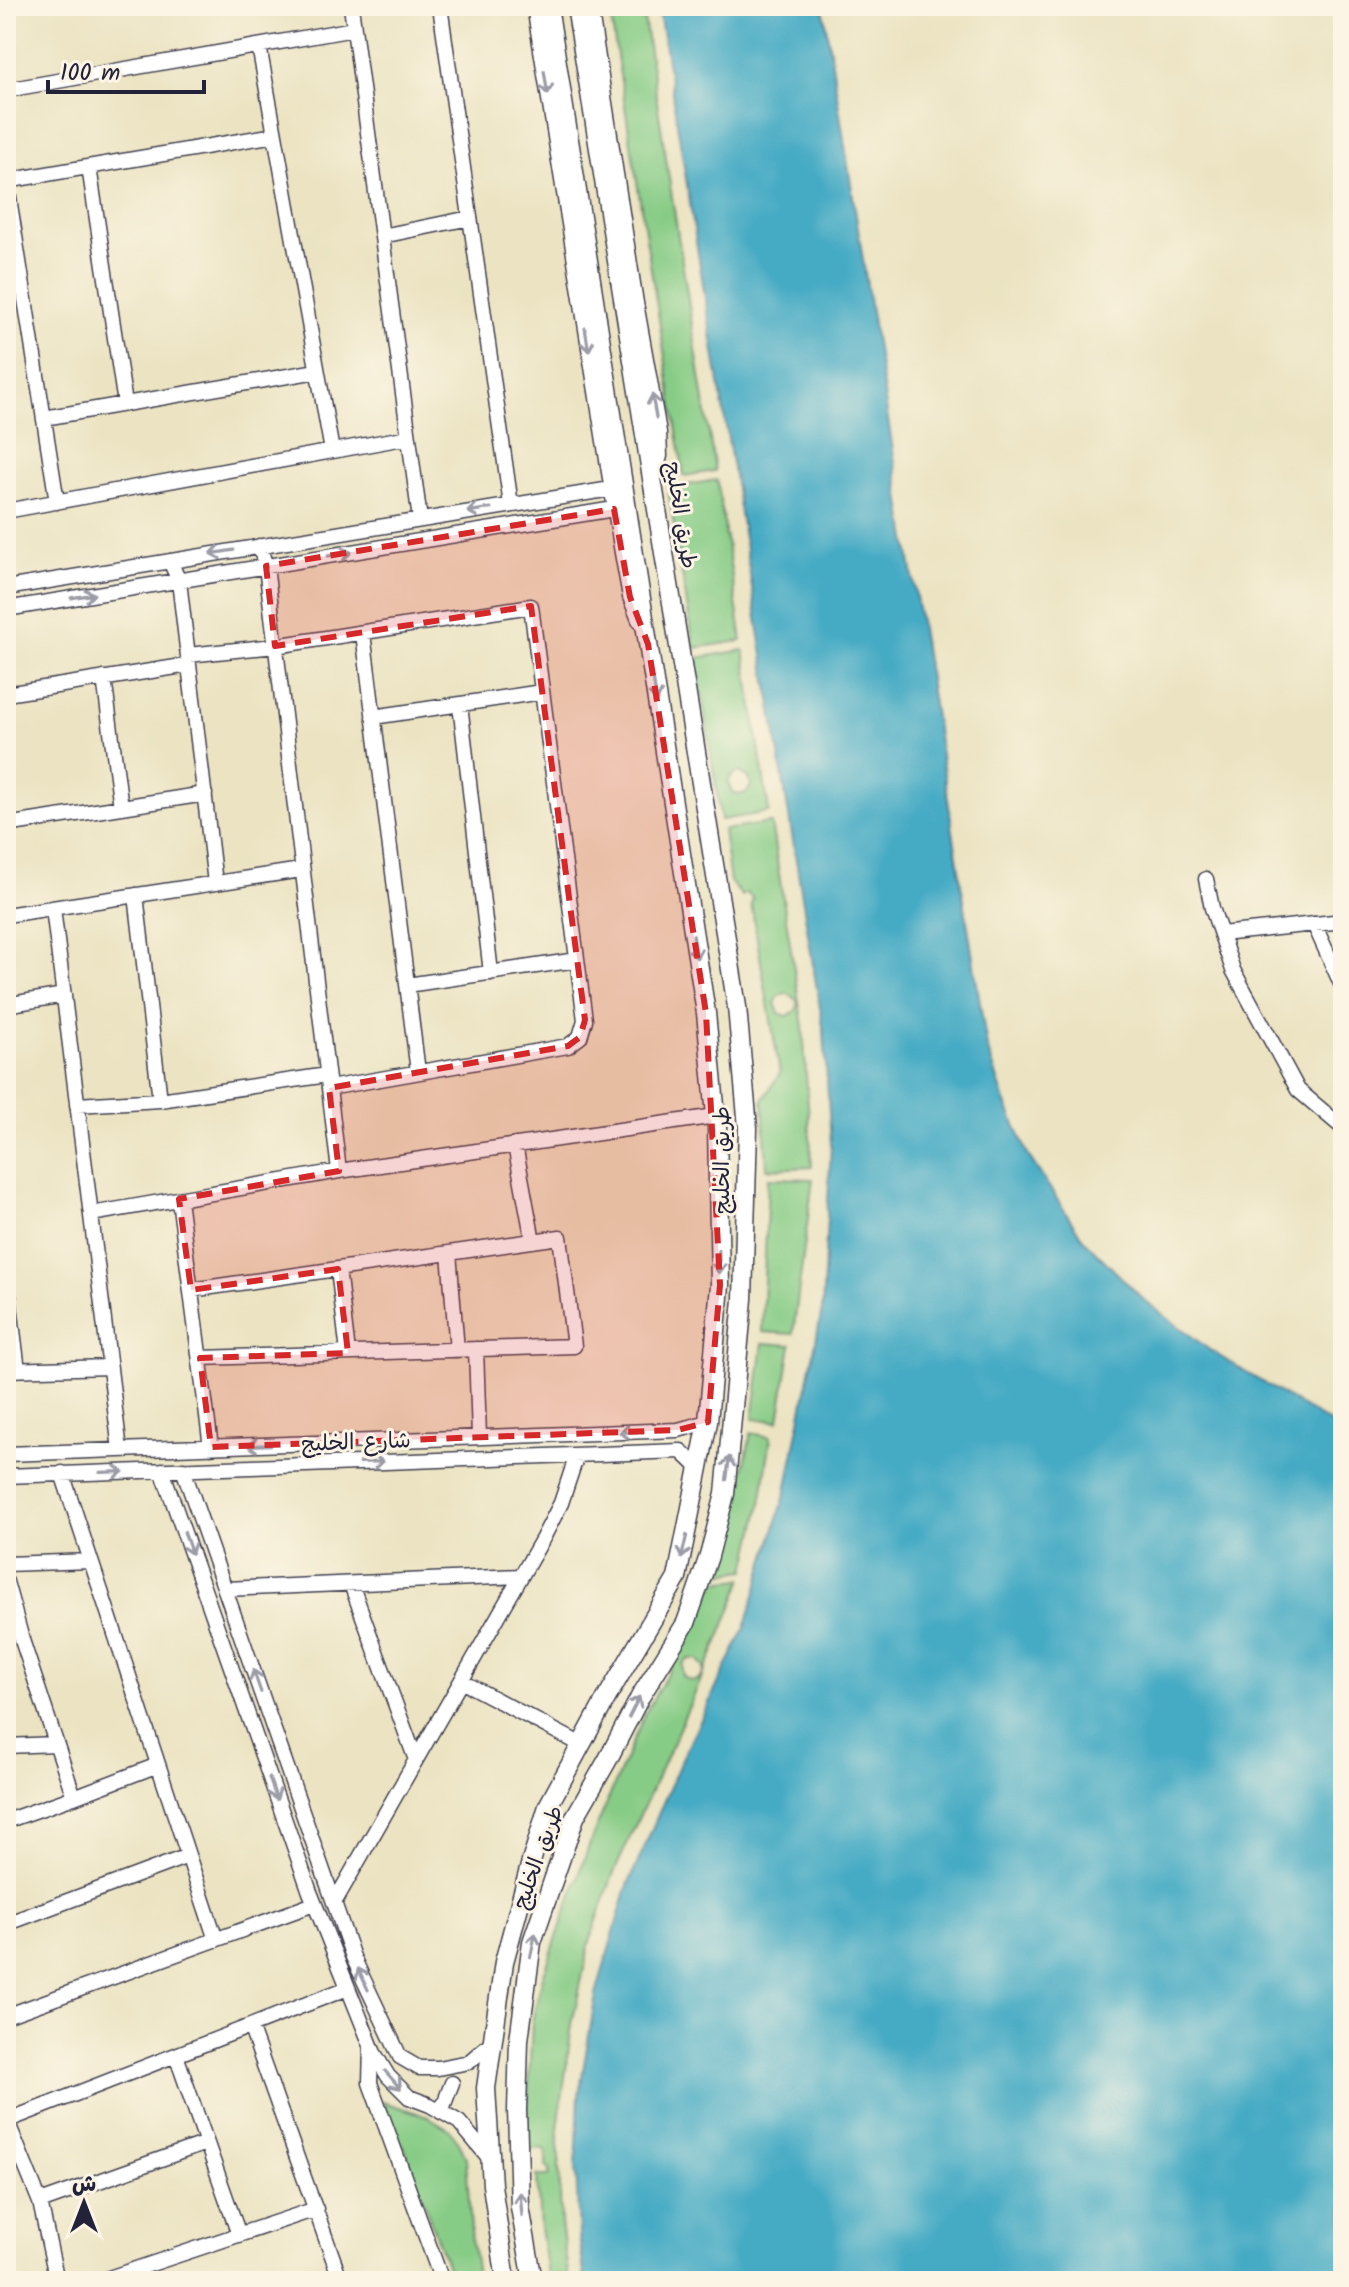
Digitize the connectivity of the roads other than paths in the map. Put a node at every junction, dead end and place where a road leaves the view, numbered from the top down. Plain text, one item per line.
1 (351, 6) edge
2 (440, 6) edge
3 (534, 6) edge
4 (548, 6) edge
5 (576, 6) edge
6 (590, 6) edge
7 (354, 29) junction
8 (259, 46) junction
9 (6, 90) edge
10 (275, 135) junction
11 (89, 167) junction
12 (6, 180) edge
13 (470, 218) junction
14 (382, 236) junction
15 (317, 371) junction
16 (125, 404) junction
17 (44, 418) junction
18 (409, 437) junction
19 (332, 451) junction
20 (653, 482) junction
21 (611, 489) junction
22 (57, 502) junction
23 (511, 505) junction
24 (614, 509) junction
25 (6, 511) edge
26 (420, 520) junction
27 (259, 546) junction
28 (170, 561) junction
29 (266, 566) junction
30 (179, 581) junction
31 (6, 588) edge
32 (6, 609) edge
33 (363, 633) junction
34 (648, 644) junction
35 (275, 646) junction
36 (188, 660) junction
37 (104, 678) junction
38 (542, 692) junction
39 (6, 694) edge
40 (460, 704) junction
41 (373, 717) junction
42 (205, 794) junction
43 (121, 807) junction
44 (6, 825) edge
45 (301, 870) junction
46 (1206, 879) dead end
47 (215, 883) junction
48 (136, 895) junction
49 (53, 908) junction
50 (6, 915) edge
51 (1343, 921) edge
52 (1314, 924) junction
53 (1221, 934) junction
54 (577, 960) junction
55 (491, 973) junction
56 (407, 985) junction
57 (1343, 988) edge
58 (64, 995) junction
59 (6, 1005) edge
60 (418, 1072) junction
61 (328, 1081) junction
62 (160, 1100) junction
63 (77, 1105) junction
64 (716, 1116) junction
65 (1343, 1128) edge
66 (515, 1145) junction
67 (339, 1171) junction
68 (179, 1199) junction
69 (91, 1214) junction
70 (533, 1241) junction
71 (449, 1253) junction
72 (338, 1269) junction
73 (6, 1281) edge
74 (191, 1290) junction
75 (476, 1349) junction
76 (457, 1350) junction
77 (348, 1353) junction
78 (200, 1358) junction
79 (110, 1367) junction
80 (12, 1370) edge
81 (708, 1422) junction
82 (479, 1437) junction
83 (211, 1447) junction
84 (120, 1450) junction
85 (6, 1454) edge
86 (577, 1455) junction
87 (183, 1469) junction
88 (700, 1469) junction
89 (162, 1470) junction
90 (62, 1473) junction
91 (6, 1476) edge
92 (91, 1561) junction
93 (6, 1564) edge
94 (521, 1576) junction
95 (6, 1582) edge
96 (351, 1584) junction
97 (225, 1589) junction
98 (23, 1643) junction
99 (6, 1644) edge
100 (461, 1681) junction
101 (56, 1744) junction
102 (582, 1745) junction
103 (6, 1746) edge
104 (416, 1760) junction
105 (158, 1765) junction
106 (74, 1797) junction
107 (6, 1821) edge
108 (188, 1856) junction
109 (334, 1903) junction
110 (314, 1904) junction
111 (6, 1924) edge
112 (216, 1940) junction
113 (348, 1988) junction
114 (6, 2016) edge
115 (250, 2026) junction
116 (492, 2042) junction
117 (371, 2045) junction
118 (176, 2055) junction
119 (452, 2083) dead end
120 (441, 2112) junction
121 (7, 2121) edge
122 (206, 2143) junction
123 (490, 2159) junction
124 (40, 2202) junction
125 (316, 2209) junction
126 (239, 2235) junction
127 (57, 2281) edge
128 (100, 2281) edge
129 (341, 2281) edge
130 (442, 2281) edge
131 (506, 2281) edge
132 (533, 2281) edge

1 - 7 street
2 - 13 street
3 -> 21 street
4 - 34 main road, طريق الخليج
5 - 20 main road, طريق الخليج
20 -> 6 street
7 - 8 street
7 - 14 street
8 - 9 street
8 - 10 street
10 - 11 street
10 - 15 street
11 - 12 street
11 - 16 street
12 - 17 street
13 - 14 street
13 - 23 street
14 - 18 street
15 - 16 street
15 - 19 street
16 - 17 street
17 - 22 street
18 - 19 street
18 - 26 street
19 - 22 street
132 -> 20 main road, طريق الخليج
21 - 23 street
21 - 24 street
22 - 25 street
23 -> 26 street
29 -> 24 street
24 - 34 street
26 - 27 street
27 -> 28 street
27 - 29 street
28 - 30 street
28 - 31 street
29 - 30 street
29 - 35 street
32 -> 30 street
30 - 36 street
33 - 35 street
33 - 38 street
33 - 41 street
34 -> 64 main road, طريق الخليج
35 - 36 street
35 - 45 street
36 - 37 street
36 - 42 street
37 - 39 street
37 - 43 street
38 - 40 street
38 - 54 street
40 - 41 street
40 - 55 street
41 - 56 street
42 - 43 street
42 - 47 street
43 - 44 street
45 - 47 street
45 - 61 street
46 - 53 street
47 - 48 street
48 - 49 street
48 - 62 street
49 - 50 street
49 - 58 street
51 - 52 street
52 - 53 street
52 - 57 street
53 - 65 street
54 - 55 street
54 - 60 street
55 - 56 street
56 - 60 street
58 - 59 street
58 - 63 street
60 - 61 street
61 - 62 street
61 - 67 street
62 - 63 street
63 - 69 street
64 - 66 street
64 -> 81 main road, طريق الخليج
66 - 67 street
66 - 70 street
67 - 68 street
68 - 69 street
68 - 74 street
69 - 79 street
70 - 71 street
70 - 75 street
71 - 72 street
71 - 76 street
72 - 74 street
72 - 77 street
73 - 80 street
74 - 78 street
75 - 76 street
75 - 82 street
76 - 77 street
77 - 78 street
78 - 83 street
79 - 80 street
79 - 84 street
81 -> 82 street
81 - 88 main road, طريق الخليج
82 -> 83 street
83 - 84 street
84 - 85 street
87 -> 86 street, شارع الخليج
86 - 88 street, شارع الخليج
86 - 94 street
87 - 89 street, شارع الخليج
87 - 97 street
88 -> 102 main road, طريق الخليج
90 -> 89 street, شارع الخليج
89 -> 110 street
90 - 91 street, شارع الخليج
90 - 92 street
92 - 93 street
92 - 105 street
94 - 96 street
94 - 100 street
95 - 98 street
96 - 97 street
96 - 104 street
109 -> 97 street
98 - 99 street
98 - 101 street
100 - 102 street
100 - 104 street
101 - 103 street
101 - 106 street
102 - 116 main road, طريق الخليج
104 - 109 street
105 - 106 street
105 - 108 street
106 - 107 street
108 - 111 street
108 - 112 street
116 -> 109 street
110 - 112 street
110 - 113 street
112 - 114 street
113 - 115 street
113 - 117 street
115 - 118 street
115 - 125 street
116 - 123 main road, طريق الخليج
117 -> 120 street
117 - 130 street
118 - 121 street
118 - 122 street
119 - 120 street
120 - 123 street
121 - 124 street
122 - 124 street
122 - 126 street
123 - 131 main road, طريق الخليج
124 - 127 street
125 - 126 street
125 - 129 street
126 - 128 street

